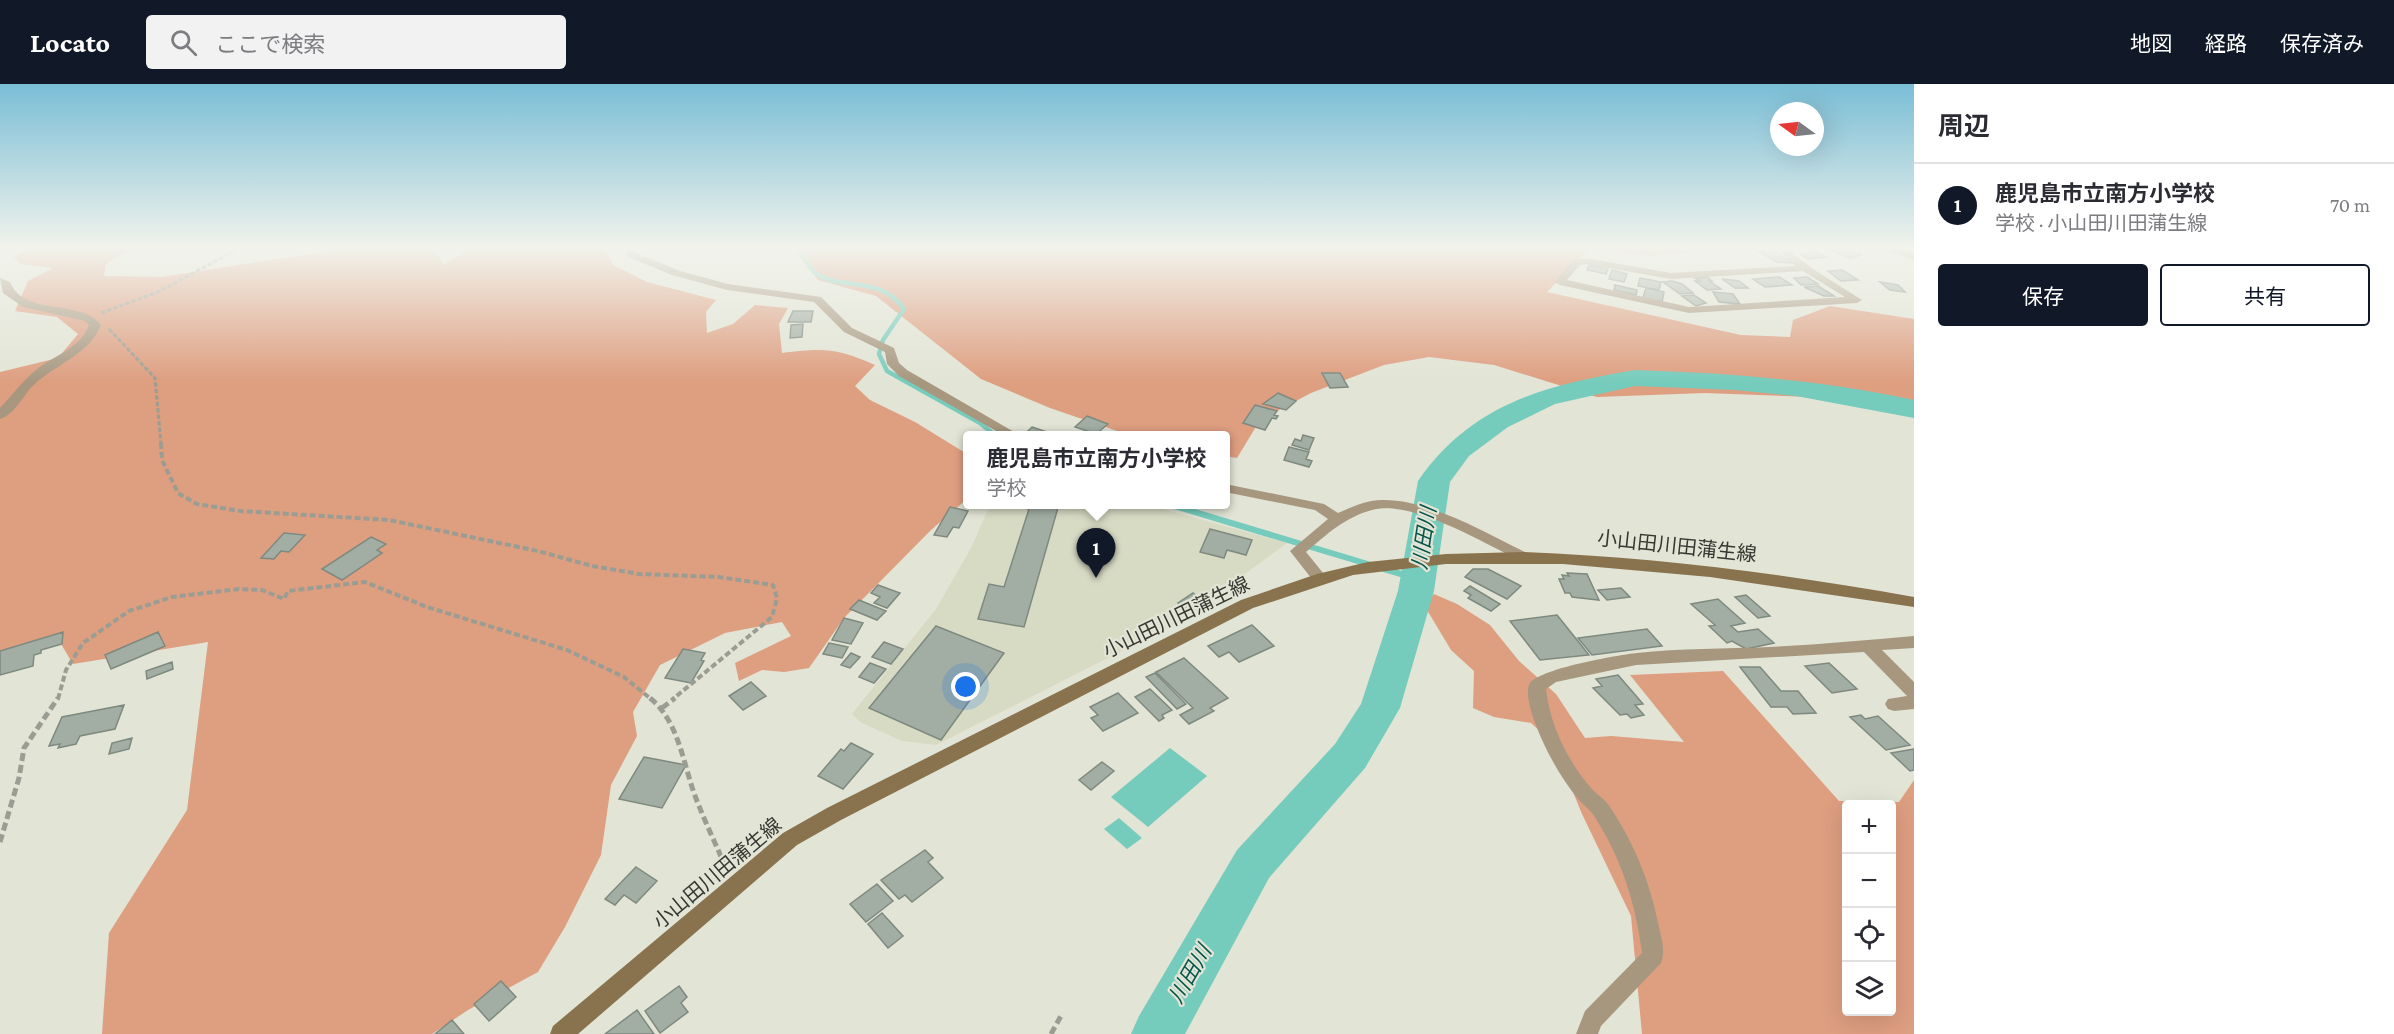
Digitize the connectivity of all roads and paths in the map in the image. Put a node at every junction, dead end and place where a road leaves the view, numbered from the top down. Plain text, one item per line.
1 (9, 293) edge
2 (154, 293) edge
3 (770, 293) edge
4 (1612, 293) edge
5 (1847, 293) edge
6 (89, 318) junction
7 (0, 415) edge
8 (1008, 431) edge
9 (1230, 489) edge
10 (1337, 519) junction
11 (1520, 555) junction
12 (1320, 579) junction
13 (1914, 602) edge
14 (1914, 642) edge
15 (1867, 645) junction
16 (1914, 693) edge
17 (1914, 702) edge
18 (1894, 704) dead end
19 (662, 708) junction
20 (0, 842) edge
21 (733, 886) junction
22 (1062, 1014) dead end
23 (561, 1034) edge
24 (1052, 1034) edge
25 (1587, 1034) edge

1 - 6 street
2 - 6 path
3 - 8 street
4 - 5 street
6 - 7 street
6 - 19 path
9 - 10 street
10 - 11 street
10 - 12 street
11 - 12 main road, 小山田川田蒲生線
11 - 13 main road, 小山田川田蒲生線
12 - 21 main road, 小山田川田蒲生線
14 - 15 street
15 - 16 street
15 - 25 street
17 - 18 street
19 - 20 path
19 - 21 path
21 - 23 main road, 小山田川田蒲生線
22 - 24 path

